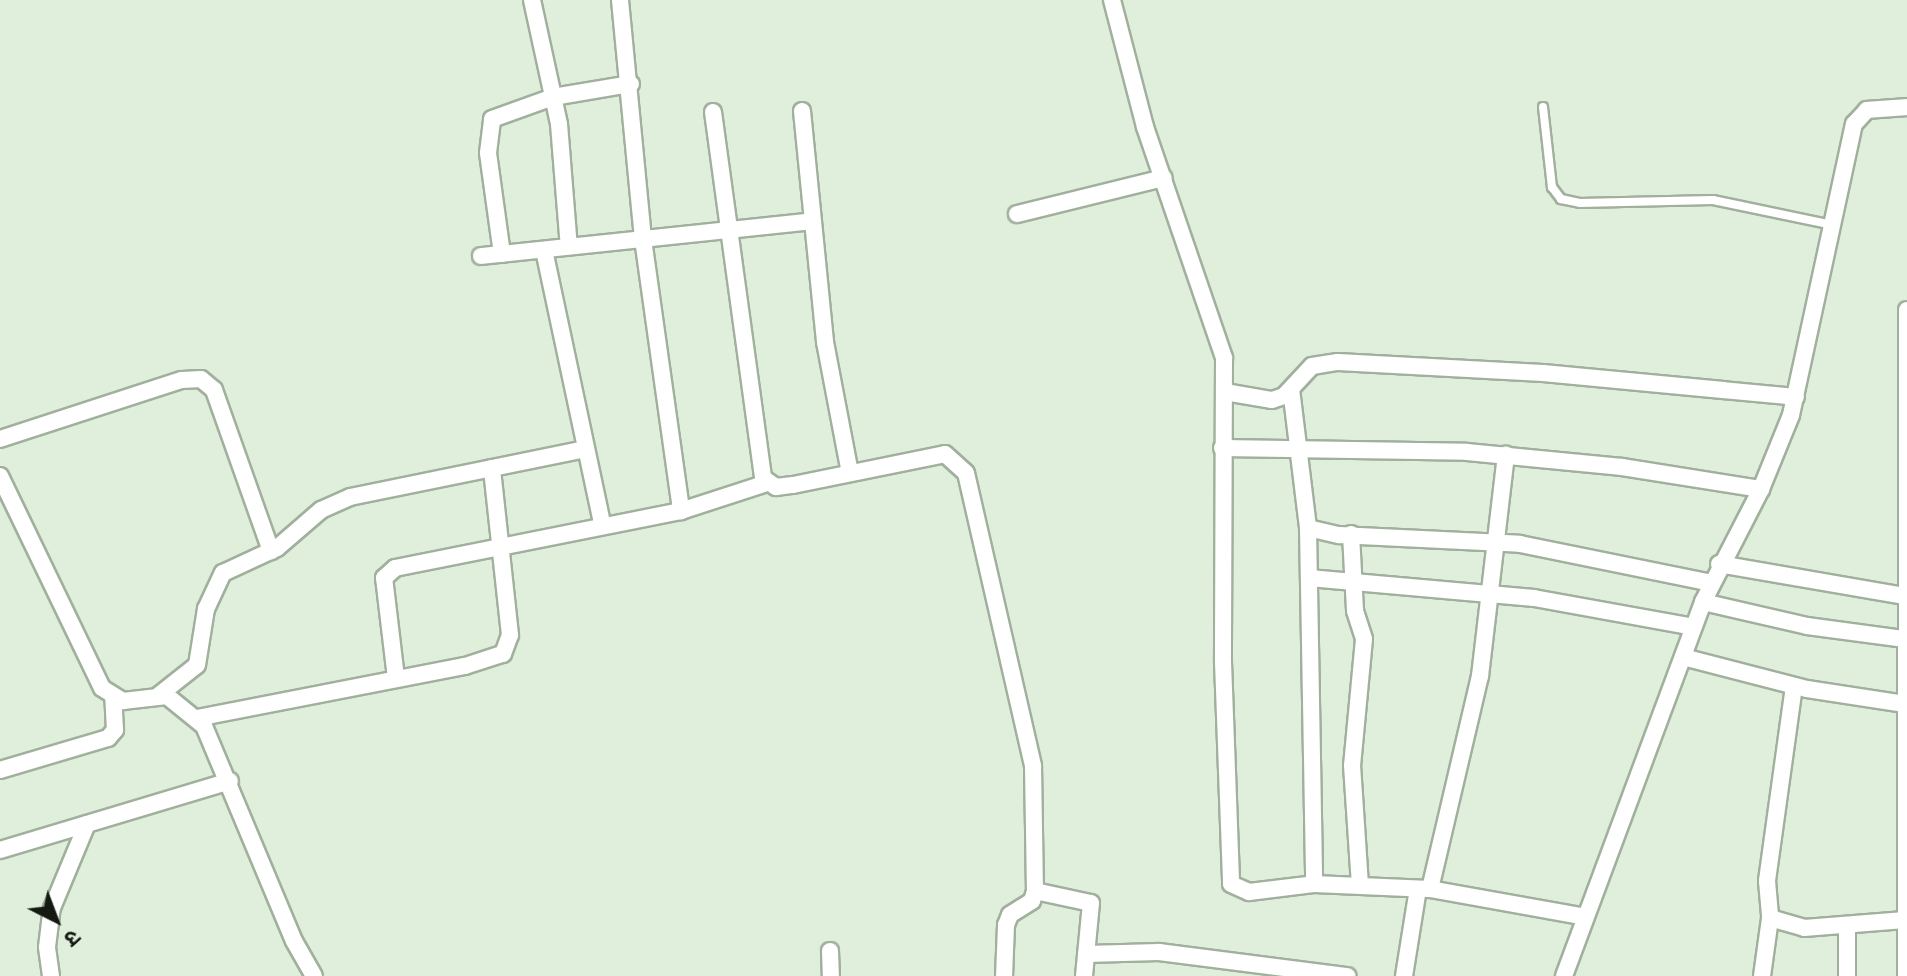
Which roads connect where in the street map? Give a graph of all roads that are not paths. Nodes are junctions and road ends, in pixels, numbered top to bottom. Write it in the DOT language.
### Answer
graph roads {
  1 [pos="532,0"];
  2 [pos="620,0"];
  3 [pos="1112,0"];
  4 [pos="631,84"];
  5 [pos="553,97"];
  6 [pos="1543,107"];
  7 [pos="1907,107"];
  8 [pos="802,111"];
  9 [pos="713,112"];
  10 [pos="1164,178"];
  11 [pos="1017,214"];
  12 [pos="812,221"];
  13 [pos="1833,226"];
  14 [pos="727,230"];
  15 [pos="643,239"];
  16 [pos="569,247"];
  17 [pos="544,250"];
  18 [pos="502,254"];
  19 [pos="481,256"];
  20 [pos="1907,310"];
  21 [pos="1291,389"];
  22 [pos="1225,392"];
  23 [pos="1796,397"];
  24 [pos="1906,420"];
  25 [pos="0,439"];
  26 [pos="1222,448"];
  27 [pos="586,449"];
  28 [pos="1297,449"];
  29 [pos="1506,455"];
  30 [pos="492,468"];
  31 [pos="850,473"];
  32 [pos="0,476"];
  33 [pos="767,483"];
  34 [pos="1761,489"];
  35 [pos="681,511"];
  36 [pos="602,524"];
  37 [pos="1308,528"];
  38 [pos="1351,534"];
  39 [pos="1496,541"];
  40 [pos="501,544"];
  41 [pos="271,551"];
  42 [pos="1719,564"];
  43 [pos="1309,578"];
  44 [pos="1352,579"];
  45 [pos="1711,583"];
  46 [pos="1490,594"];
  47 [pos="1905,596"];
  48 [pos="1703,602"];
  49 [pos="1693,627"];
  50 [pos="1905,639"];
  51 [pos="1683,657"];
  52 [pos="396,678"];
  53 [pos="1794,686"];
  54 [pos="159,695"];
  55 [pos="113,697"];
  56 [pos="1905,704"];
  57 [pos="197,718"];
  58 [pos="1906,748"];
  59 [pos="0,770"];
  60 [pos="230,781"];
  61 [pos="87,824"];
  62 [pos="0,850"];
  63 [pos="1314,884"];
  64 [pos="1360,885"];
  65 [pos="1424,889"];
  66 [pos="1035,891"];
  67 [pos="1586,917"];
  68 [pos="1770,918"];
  69 [pos="1905,920"];
  70 [pos="1847,925"];
  71 [pos="830,951"];
  72 [pos="1086,954"];
  73 [pos="51,976"];
  74 [pos="314,976"];
  75 [pos="831,976"];
  76 [pos="1004,976"];
  77 [pos="1084,976"];
  78 [pos="1347,976"];
  79 [pos="1404,976"];
  80 [pos="1564,976"];
  81 [pos="1762,976"];
  82 [pos="1847,976"];
  83 [pos="1906,976"];
  1 -- 5 [label="street"];
  2 -- 4 [label="street"];
  3 -- 10 [label="street"];
  4 -- 5 [label="street"];
  4 -- 15 [label="street"];
  5 -- 16 [label="street"];
  5 -- 18 [label="street"];
  6 -- 13 [label="lane"];
  7 -- 13 [label="street"];
  8 -- 12 [label="street"];
  9 -- 14 [label="street"];
  10 -- 11 [label="street"];
  10 -- 22 [label="street"];
  12 -- 14 [label="street"];
  12 -- 31 [label="street"];
  13 -- 23 [label="street"];
  14 -- 15 [label="street"];
  14 -- 33 [label="street"];
  15 -- 16 [label="street"];
  15 -- 35 [label="street"];
  16 -- 17 [label="street"];
  17 -- 18 [label="street"];
  17 -- 27 [label="street"];
  18 -- 19 [label="street"];
  20 -- 24 [label="street"];
  21 -- 22 [label="street"];
  21 -- 23 [label="street"];
  21 -- 28 [label="street"];
  22 -- 26 [label="street"];
  23 -- 34 [label="street"];
  24 -- 47 [label="street"];
  25 -- 41 [label="street"];
  26 -- 28 [label="street"];
  26 -- 63 [label="street"];
  27 -- 30 [label="street"];
  27 -- 36 [label="street"];
  28 -- 29 [label="street"];
  28 -- 37 [label="street"];
  29 -- 34 [label="street"];
  29 -- 39 [label="street"];
  30 -- 40 [label="street"];
  30 -- 41 [label="street"];
  31 -- 33 [label="street"];
  31 -- 66 [label="street"];
  32 -- 55 [label="street"];
  33 -- 35 [label="street"];
  34 -- 42 [label="street"];
  35 -- 36 [label="street"];
  36 -- 40 [label="street"];
  37 -- 38 [label="street"];
  37 -- 43 [label="street"];
  38 -- 39 [label="street"];
  38 -- 44 [label="street"];
  39 -- 45 [label="street"];
  39 -- 46 [label="street"];
  40 -- 52 [label="street"];
  40 -- 52 [label="street"];
  41 -- 54 [label="street"];
  42 -- 45 [label="street"];
  42 -- 47 [label="street"];
  43 -- 44 [label="street"];
  43 -- 63 [label="street"];
  44 -- 46 [label="street"];
  44 -- 64 [label="street"];
  45 -- 48 [label="street"];
  46 -- 49 [label="street"];
  46 -- 65 [label="street"];
  47 -- 50 [label="street"];
  48 -- 49 [label="street"];
  48 -- 50 [label="street"];
  49 -- 51 [label="street"];
  50 -- 56 [label="street"];
  51 -- 53 [label="street"];
  51 -- 67 [label="street"];
  52 -- 57 [label="street"];
  53 -- 56 [label="street"];
  53 -- 68 [label="street"];
  54 -- 55 [label="street"];
  54 -- 57 [label="street"];
  55 -- 59 [label="street"];
  56 -- 58 [label="street"];
  57 -- 60 [label="street"];
  58 -- 69 [label="street"];
  60 -- 61 [label="street"];
  60 -- 74 [label="street"];
  61 -- 62 [label="street"];
  61 -- 73 [label="street"];
  63 -- 64 [label="street"];
  64 -- 65 [label="street"];
  65 -- 67 [label="street"];
  65 -- 79 [label="street"];
  66 -- 72 [label="street"];
  66 -- 76 [label="street"];
  67 -- 80 [label="street"];
  68 -- 70 [label="street"];
  68 -- 81 [label="street"];
  69 -- 70 [label="street"];
  69 -- 83 [label="street"];
  70 -- 82 [label="street"];
  71 -- 75 [label="street"];
  72 -- 77 [label="street"];
  72 -- 78 [label="street"];
}
